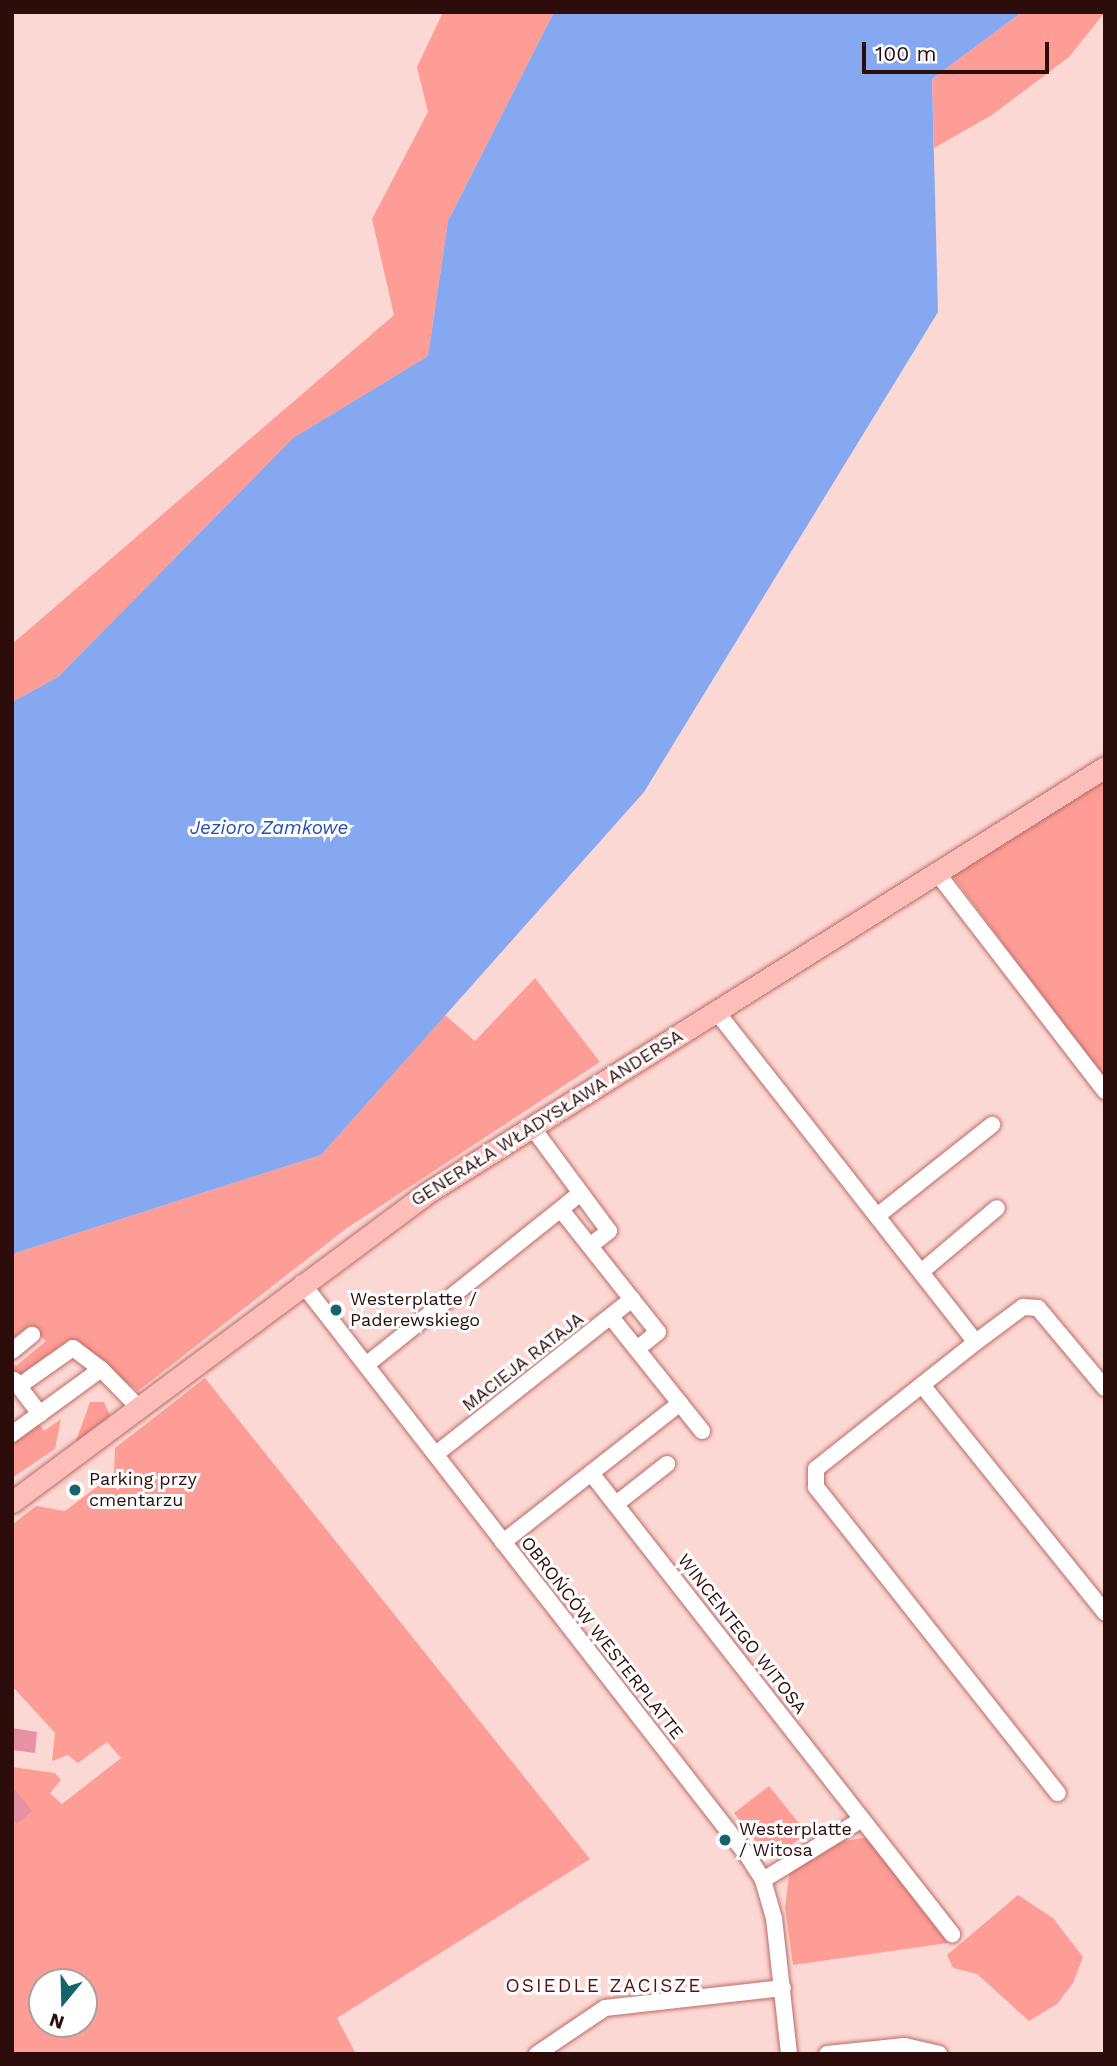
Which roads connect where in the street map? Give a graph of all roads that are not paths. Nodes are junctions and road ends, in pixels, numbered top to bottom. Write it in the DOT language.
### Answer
graph roads {
  1 [pos="1105,767"];
  2 [pos="937,873"];
  3 [pos="716,1011"];
  4 [pos="1105,1091"];
  5 [pos="992,1125"];
  6 [pos="532,1127"];
  7 [pos="581,1193"];
  8 [pos="997,1208"];
  9 [pos="562,1211"];
  10 [pos="877,1216"];
  11 [pos="591,1245"];
  12 [pos="921,1272"];
  13 [pos="302,1283"];
  14 [pos="632,1299"];
  15 [pos="611,1317"];
  16 [pos="32,1335"];
  17 [pos="976,1342"];
  18 [pos="637,1349"];
  19 [pos="12,1351"];
  20 [pos="366,1365"];
  21 [pos="101,1369"];
  22 [pos="16,1382"];
  23 [pos="922,1385"];
  24 [pos="1105,1388"];
  25 [pos="680,1403"];
  26 [pos="139,1408"];
  27 [pos="40,1414"];
  28 [pos="702,1431"];
  29 [pos="12,1434"];
  30 [pos="436,1454"];
  31 [pos="667,1464"];
  32 [pos="591,1473"];
  33 [pos="12,1502"];
  34 [pos="616,1504"];
  35 [pos="503,1542"];
  36 [pos="1105,1613"];
  37 [pos="1058,1793"];
  38 [pos="862,1819"];
  39 [pos="763,1880"];
  40 [pos="952,1934"];
  41 [pos="783,1988"];
  42 [pos="537,2054"];
  43 [pos="789,2054"];
  44 [pos="827,2054"];
  45 [pos="939,2054"];
  1 -- 2 [label="main road, GENERAŁA WŁADYSŁAWA ANDERSA"];
  2 -- 3 [label="main road, GENERAŁA WŁADYSŁAWA ANDERSA"];
  2 -- 4 [label="street"];
  3 -- 6 [label="main road, GENERAŁA WŁADYSŁAWA ANDERSA"];
  3 -- 10 [label="street"];
  5 -- 10 [label="street"];
  6 -- 7 [label="street"];
  6 -- 13 [label="main road, GENERAŁA WŁADYSŁAWA ANDERSA"];
  7 -- 9 [label="street"];
  7 -- 11 [label="street"];
  8 -- 12 [label="street"];
  9 -- 11 [label="street"];
  9 -- 20 [label="street"];
  10 -- 12 [label="street"];
  11 -- 14 [label="street"];
  12 -- 17 [label="street"];
  13 -- 20 [label="street, OBROŃCÓW WESTERPLATTE"];
  13 -- 26 [label="main road, GENERAŁA WŁADYSŁAWA ANDERSA"];
  14 -- 15 [label="street, MACIEJA RATAJA"];
  14 -- 18 [label="street"];
  15 -- 18 [label="street"];
  15 -- 30 [label="street, MACIEJA RATAJA"];
  16 -- 19 [label="street"];
  17 -- 23 [label="street"];
  17 -- 24 [label="street"];
  18 -- 25 [label="street"];
  20 -- 30 [label="street, OBROŃCÓW WESTERPLATTE"];
  21 -- 22 [label="street"];
  21 -- 26 [label="street"];
  21 -- 27 [label="street"];
  22 -- 27 [label="street"];
  23 -- 36 [label="street"];
  23 -- 37 [label="street"];
  25 -- 28 [label="street"];
  25 -- 32 [label="street"];
  26 -- 33 [label="main road, GENERAŁA WŁADYSŁAWA ANDERSA"];
  27 -- 29 [label="street"];
  30 -- 35 [label="street, OBROŃCÓW WESTERPLATTE"];
  31 -- 34 [label="street"];
  32 -- 34 [label="street, WINCENTEGO WITOSA"];
  32 -- 35 [label="street"];
  34 -- 38 [label="street, WINCENTEGO WITOSA"];
  35 -- 39 [label="street, OBROŃCÓW WESTERPLATTE"];
  38 -- 39 [label="street"];
  38 -- 40 [label="street, WINCENTEGO WITOSA"];
  39 -- 41 [label="street, OBROŃCÓW WESTERPLATTE"];
  41 -- 42 [label="street"];
  41 -- 43 [label="street, OBROŃCÓW WESTERPLATTE"];
  44 -- 45 [label="street"];
}
